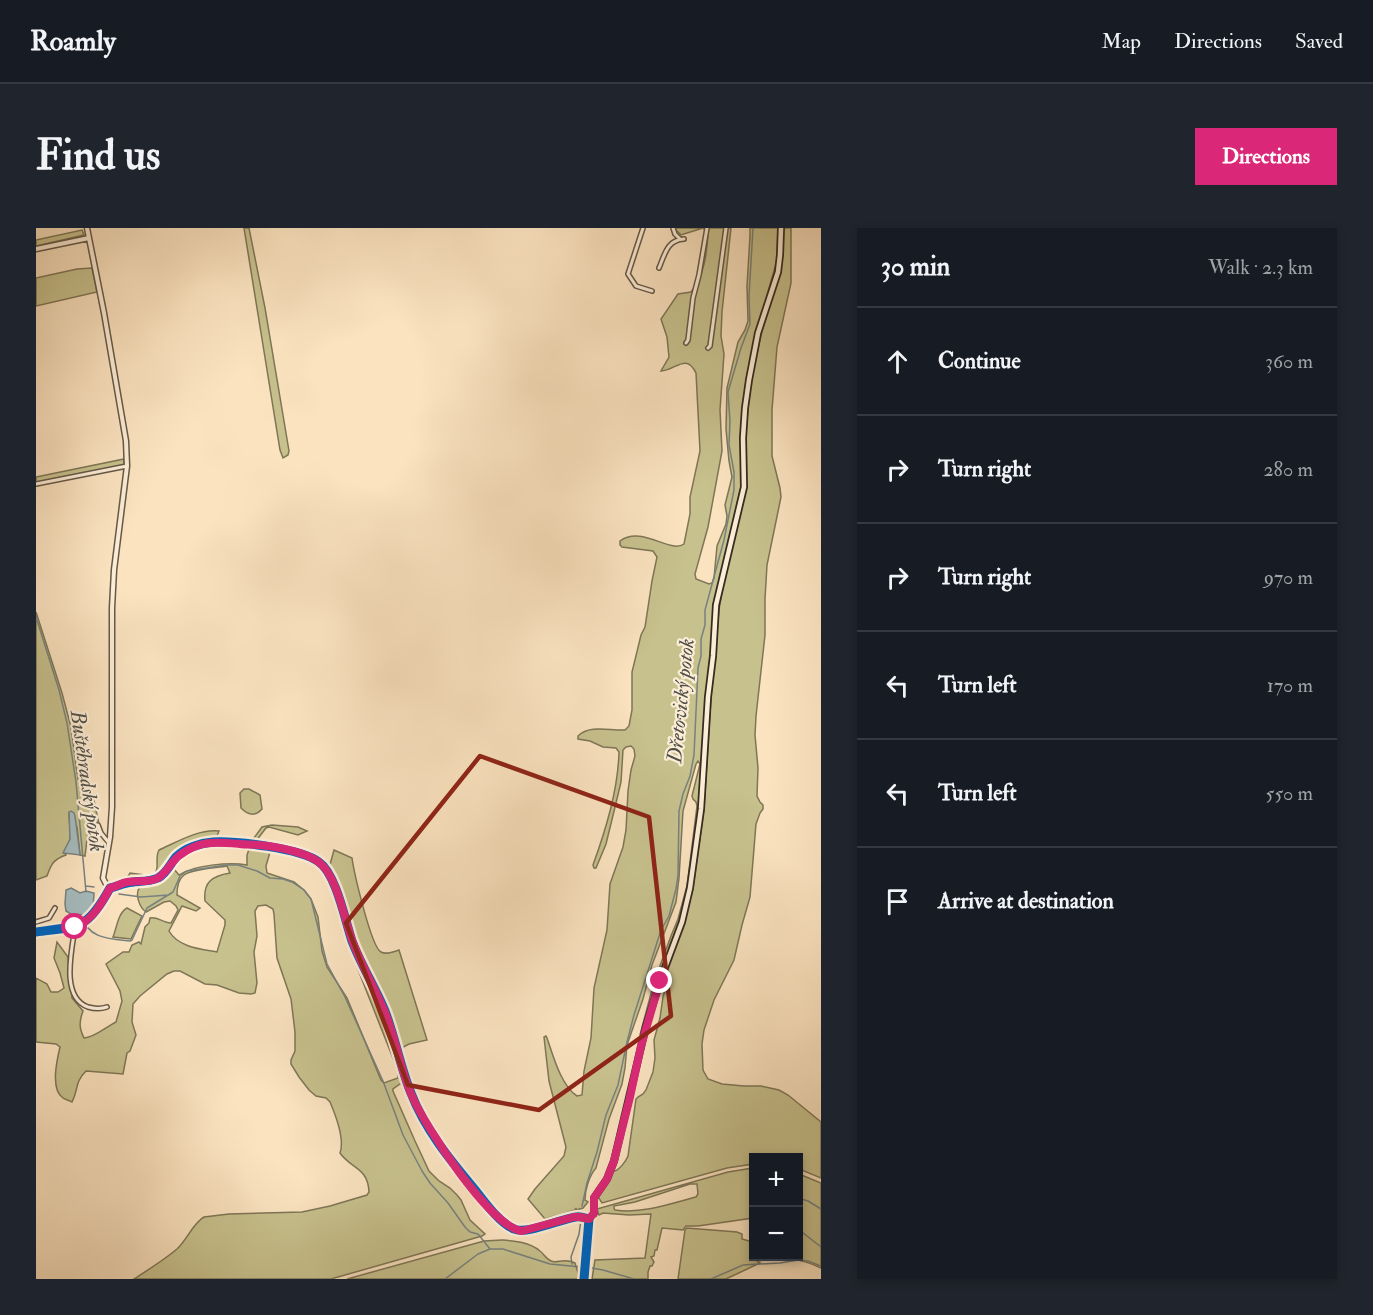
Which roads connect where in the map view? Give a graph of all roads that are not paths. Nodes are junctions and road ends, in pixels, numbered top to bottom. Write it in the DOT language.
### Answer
graph roads {
  1 [pos="87,228"];
  2 [pos="643,228"];
  3 [pos="673,228"];
  4 [pos="702,228"];
  5 [pos="707,228"];
  6 [pos="726,228"];
  7 [pos="781,228"];
  8 [pos="707,234"];
  9 [pos="89,238"];
  10 [pos="36,249"];
  11 [pos="659,268"];
  12 [pos="652,291"];
  13 [pos="686,344"];
  14 [pos="708,348"];
  15 [pos="127,466"];
  16 [pos="36,484"];
  17 [pos="98,825"];
  18 [pos="109,843"];
  19 [pos="110,888"];
  20 [pos="55,908"];
  21 [pos="36,922"];
  22 [pos="75,927"];
  23 [pos="36,932"];
  24 [pos="107,1007"];
  25 [pos="589,1219"];
  26 [pos="584,1279"];
  1 -- 9 [label="street"];
  2 -- 12 [label="street"];
  3 -- 11 [label="street"];
  4 -- 8 [label="street"];
  5 -- 8 [label="street"];
  6 -- 14 [label="street"];
  7 -- 25 [label="main road"];
  8 -- 13 [label="street"];
  9 -- 10 [label="street"];
  9 -- 15 [label="street"];
  15 -- 16 [label="street"];
  15 -- 18 [label="street"];
  17 -- 18 [label="street"];
  18 -- 19 [label="street"];
  19 -- 22 [label="street"];
  19 -- 25 [label="street"];
  20 -- 21 [label="street"];
  22 -- 23 [label="street"];
  22 -- 24 [label="street"];
  25 -- 26 [label="main road"];
}
